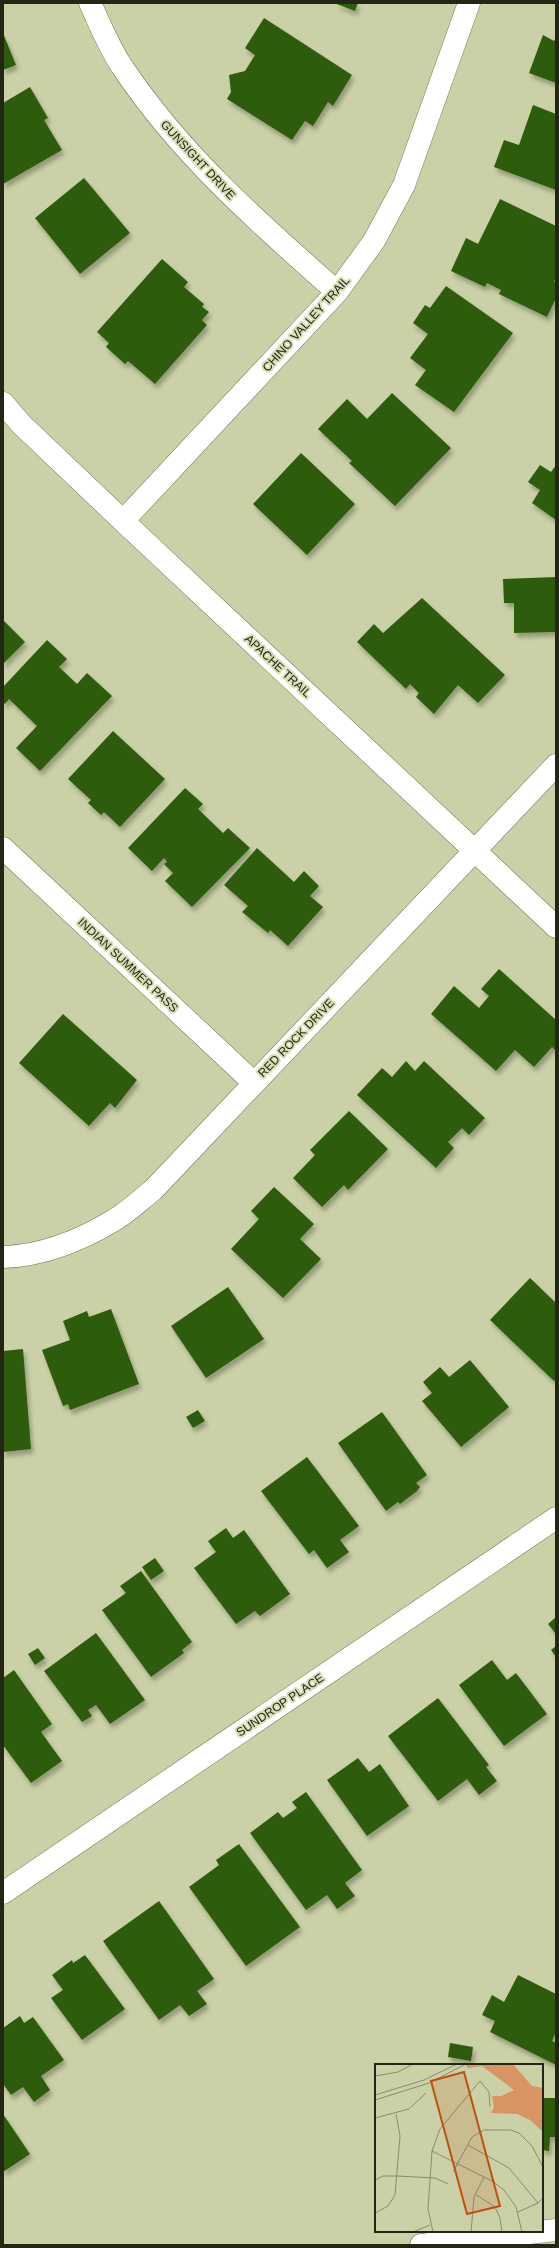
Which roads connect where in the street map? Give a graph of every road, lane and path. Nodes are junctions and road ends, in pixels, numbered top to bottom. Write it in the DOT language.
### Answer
graph roads {
  1 [pos="90,3"];
  2 [pos="469,3"];
  3 [pos="337,292"];
  4 [pos="3,403"];
  5 [pos="123,521"];
  6 [pos="556,765"];
  7 [pos="3,848"];
  8 [pos="476,852"];
  9 [pos="556,927"];
  10 [pos="253,1082"];
  11 [pos="3,1257"];
  12 [pos="556,1518"];
  13 [pos="3,1893"];
  14 [pos="556,2230"];
  15 [pos="543,2231"];
  16 [pos="538,2232"];
  17 [pos="421,2245"];
  1 -- 3 [label="street, GUNSIGHT DRIVE"];
  2 -- 3 [label="street, CHINO VALLEY TRAIL"];
  3 -- 5 [label="street, CHINO VALLEY TRAIL"];
  4 -- 5 [label="street, APACHE TRAIL"];
  5 -- 8 [label="street, APACHE TRAIL"];
  6 -- 8 [label="street, RED ROCK DRIVE"];
  7 -- 10 [label="street, INDIAN SUMMER PASS"];
  8 -- 9 [label="street, APACHE TRAIL"];
  8 -- 10 [label="street, RED ROCK DRIVE"];
  10 -- 11 [label="street, RED ROCK DRIVE"];
  12 -- 13 [label="street, SUNDROP PLACE"];
  14 -- 15 [label="street"];
  16 -- 17 [label="street"];
}
